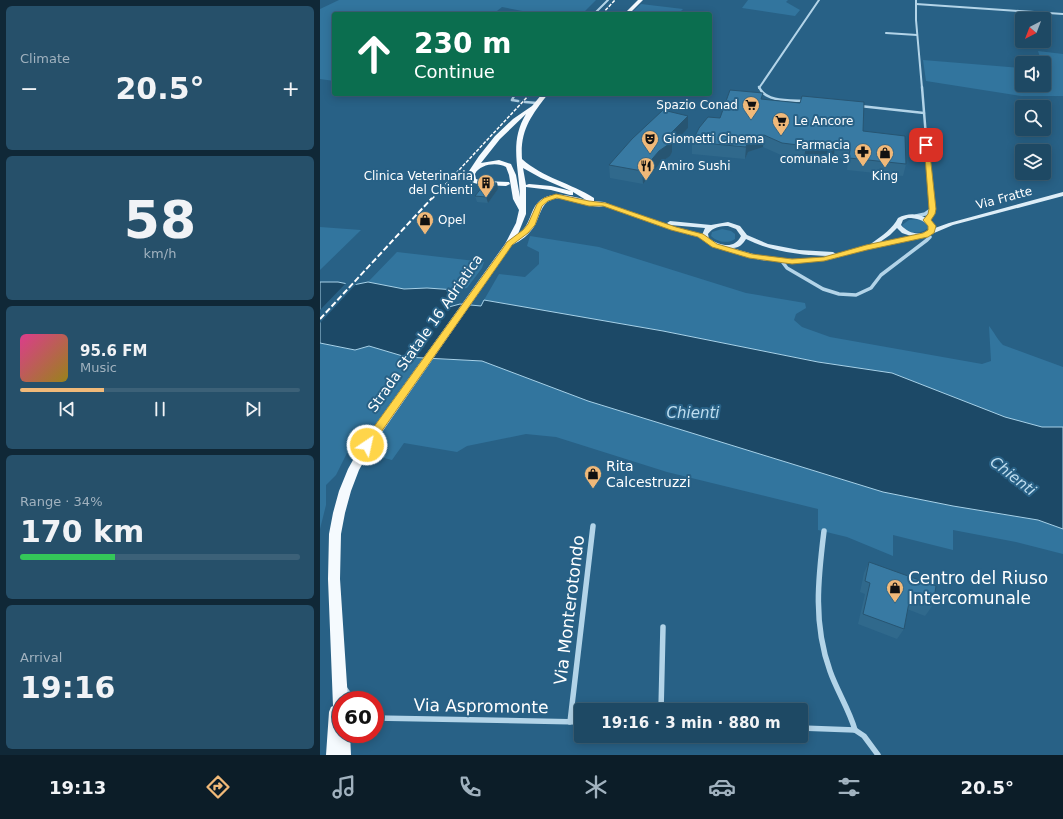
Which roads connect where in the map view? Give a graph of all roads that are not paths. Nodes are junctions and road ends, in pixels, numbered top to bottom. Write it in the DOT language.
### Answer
graph roads {
  1 [pos="608,0"];
  2 [pos="641,0"];
  3 [pos="819,0"];
  4 [pos="916,0"];
  5 [pos="916,4"];
  6 [pos="596,12"];
  7 [pos="628,12"];
  8 [pos="1063,14"];
  9 [pos="886,34"];
  10 [pos="917,35"];
  11 [pos="514,96"];
  12 [pos="543,96"];
  13 [pos="518,101"];
  14 [pos="525,102"];
  15 [pos="813,102"];
  16 [pos="536,105"];
  17 [pos="856,106"];
  18 [pos="924,113"];
  19 [pos="520,160"];
  20 [pos="473,170"];
  21 [pos="506,184"];
  22 [pos="529,186"];
  23 [pos="1063,194"];
  24 [pos="591,200"];
  25 [pos="604,204"];
  26 [pos="932,209"];
  27 [pos="523,210"];
  28 [pos="916,216"];
  29 [pos="651,220"];
  30 [pos="927,221"];
  31 [pos="897,224"];
  32 [pos="951,224"];
  33 [pos="711,227"];
  34 [pos="929,233"];
  35 [pos="744,236"];
  36 [pos="918,236"];
  37 [pos="706,238"];
  38 [pos="507,246"];
  39 [pos="723,247"];
  40 [pos="866,248"];
  41 [pos="848,253"];
  42 [pos="781,260"];
  43 [pos="593,526"];
  44 [pos="824,531"];
  45 [pos="663,627"];
  46 [pos="338,642"];
  47 [pos="339,679"];
  48 [pos="340,691"];
  49 [pos="346,691"];
  50 [pos="661,703"];
  51 [pos="384,717"];
  52 [pos="570,722"];
  53 [pos="574,722"];
  54 [pos="808,728"];
  55 [pos="855,730"];
  56 [pos="342,743"];
  57 [pos="334,755"];
  58 [pos="343,755"];
  59 [pos="878,755"];
  1 -- 6 [label="street"];
  2 -- 7 [label="main road"];
  3 -- 15 [label="street"];
  4 -- 5 [label="street"];
  5 -- 8 [label="street"];
  5 -- 10 [label="street"];
  9 -- 10 [label="street"];
  10 -- 18 [label="street"];
  11 -- 13 [label="street"];
  12 -- 16 [label="main road"];
  14 -- 16 [label="street"];
  16 -- 19 [label="main road, Strada Statale 16 Adriatica"];
  16 -- 20 [label="main road"];
  17 -- 18 [label="street"];
  18 -- 26 [label="street"];
  19 -- 24 [label="main road"];
  19 -- 27 [label="main road, Strada Statale 16 Adriatica"];
  20 -- 21 [label="main road"];
  20 -- 27 [label="main road"];
  22 -- 24 [label="main road"];
  23 -- 32 [label="main road, Via Fratte"];
  24 -- 25 [label="main road"];
  25 -- 29 [label="main road, Via Fratte"];
  25 -- 38 [label="main road"];
  26 -- 28 [label="street"];
  26 -- 30 [label="street"];
  27 -- 38 [label="main road, Strada Statale 16 Adriatica"];
  28 -- 30 [label="main road, Via Fratte"];
  28 -- 31 [label="main road, Via Fratte"];
  29 -- 33 [label="main road, Via Fratte"];
  29 -- 37 [label="main road, Via Fratte"];
  30 -- 32 [label="main road, Via Fratte"];
  30 -- 34 [label="main road"];
  31 -- 36 [label="main road"];
  31 -- 40 [label="main road, Via Fratte"];
  32 -- 34 [label="main road, Via Fratte"];
  33 -- 35 [label="main road, Via Fratte"];
  33 -- 37 [label="main road"];
  34 -- 36 [label="main road, Via Fratte"];
  34 -- 42 [label="street"];
  35 -- 39 [label="main road"];
  35 -- 41 [label="main road, Via Fratte"];
  36 -- 40 [label="main road, Via Fratte"];
  37 -- 39 [label="main road, Via Fratte"];
  38 -- 46 [label="main road, Strada Statale 16 Adriatica"];
  39 -- 42 [label="main road, Via Fratte"];
  40 -- 41 [label="main road, Via Fratte"];
  41 -- 42 [label="main road, Via Fratte"];
  43 -- 52 [label="street, Via Monterotondo"];
  44 -- 55 [label="street"];
  45 -- 50 [label="street"];
  46 -- 47 [label="main road, Strada Statale 16 Adriatica"];
  46 -- 57 [label="main road, Strada Statale 16 Adriatica"];
  47 -- 48 [label="main road, Strada Statale 16 Adriatica"];
  47 -- 49 [label="street"];
  51 -- 52 [label="street, Via Aspromonte"];
  52 -- 53 [label="street, Via Aspromonte"];
  54 -- 55 [label="street"];
  55 -- 59 [label="street"];
  56 -- 58 [label="main road"];
}
